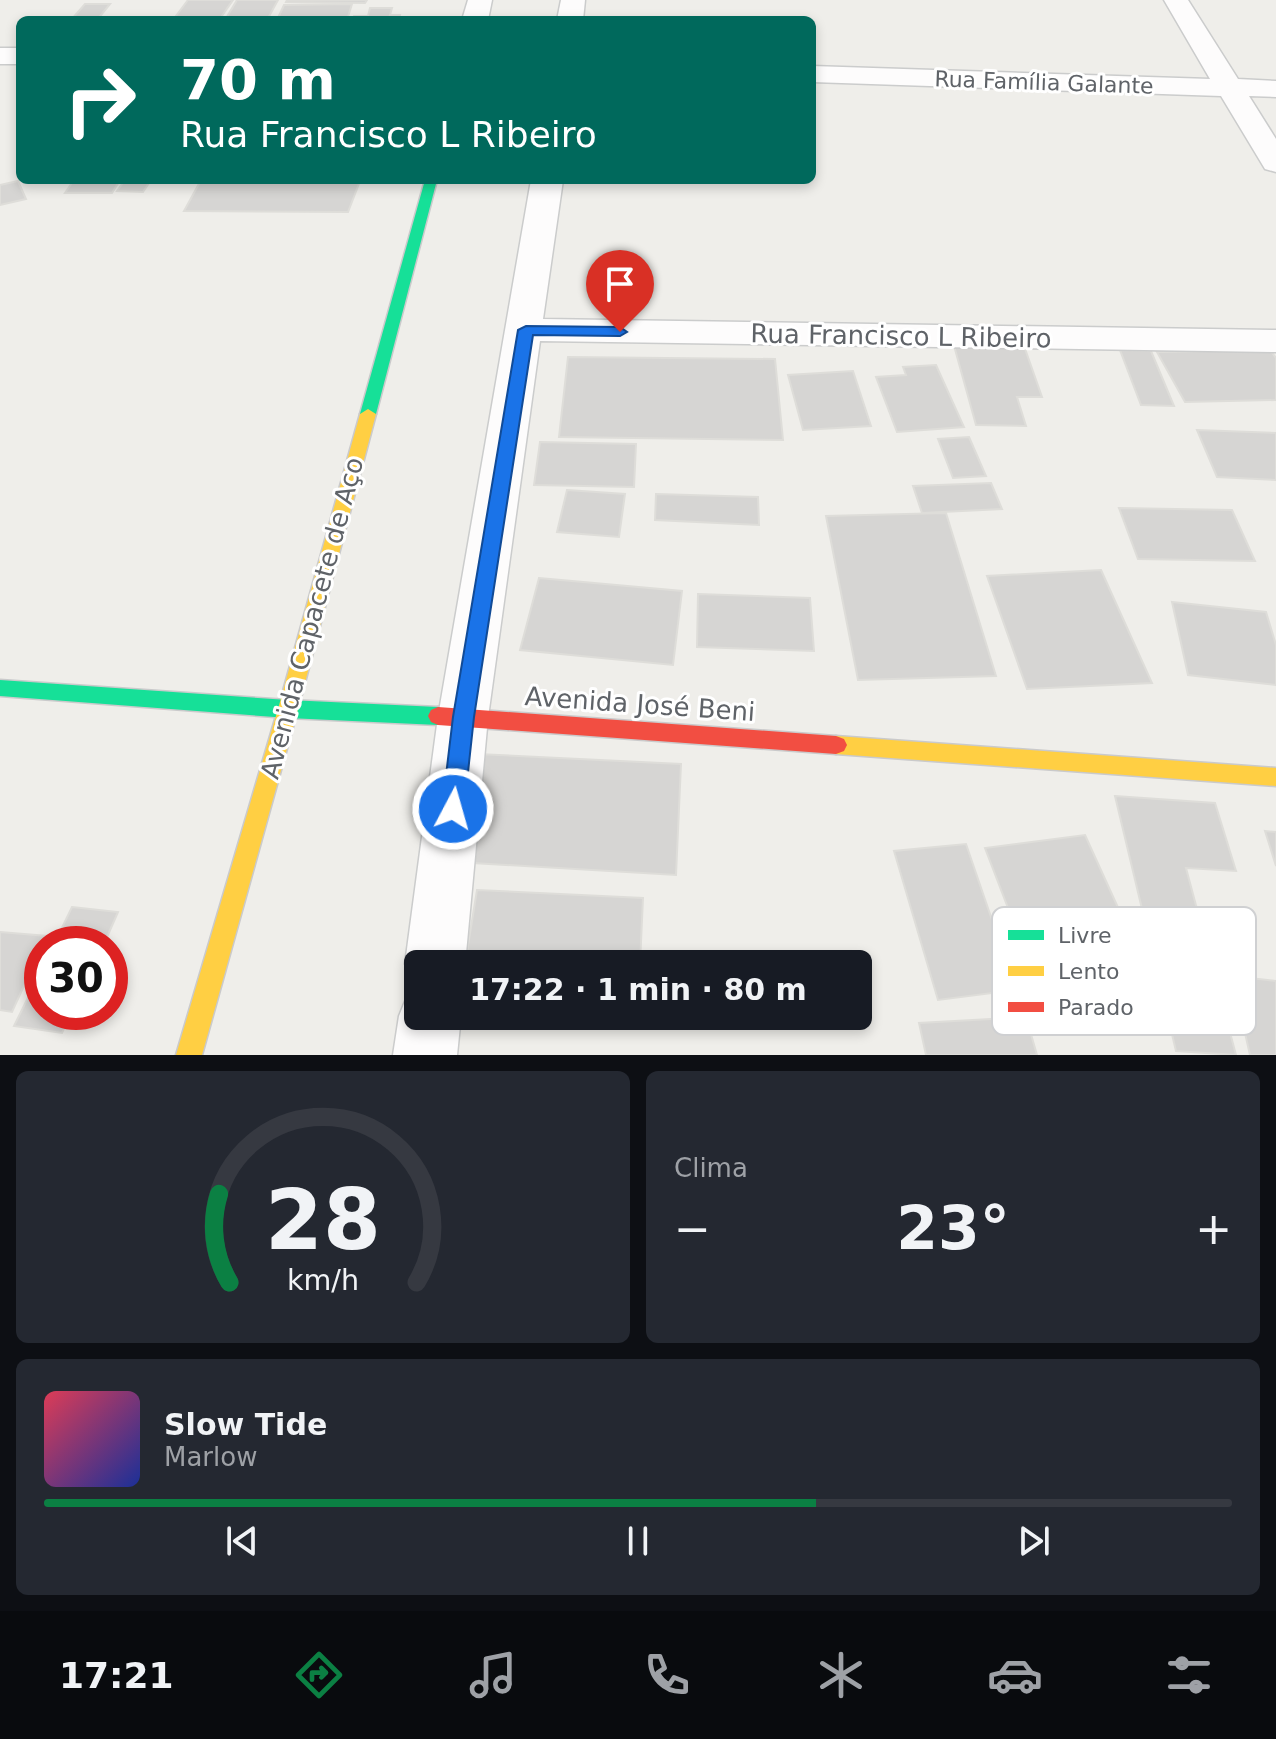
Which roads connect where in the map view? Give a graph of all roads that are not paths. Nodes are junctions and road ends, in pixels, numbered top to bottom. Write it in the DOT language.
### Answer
graph roads {
  1 [pos="1176,0"];
  2 [pos="816,74"];
  3 [pos="1229,88"];
  4 [pos="1276,89"];
  5 [pos="1276,163"];
  6 [pos="430,184"];
  7 [pos="546,184"];
  8 [pos="526,330"];
  9 [pos="1276,341"];
  10 [pos="0,688"];
  11 [pos="288,709"];
  12 [pos="463,717"];
  13 [pos="1276,777"];
  14 [pos="437,950"];
  15 [pos="428,1030"];
  16 [pos="189,1055"];
  17 [pos="425,1055"];
  1 -- 3 [label="street"];
  2 -- 3 [label="street, Rua Família Galante"];
  3 -- 4 [label="street, Rua Família Galante"];
  3 -- 5 [label="street"];
  6 -- 11 [label="street, Avenida Capacete de Aço"];
  7 -- 8 [label="street"];
  8 -- 9 [label="street, Rua Francisco L Ribeiro"];
  8 -- 12 [label="street"];
  10 -- 11 [label="street, Avenida José Beni"];
  11 -- 12 [label="street, Avenida José Beni"];
  11 -- 16 [label="street, Avenida Capacete de Aço"];
  12 -- 13 [label="street, Avenida José Beni"];
  12 -- 14 [label="street"];
  15 -- 17 [label="street"];
}
